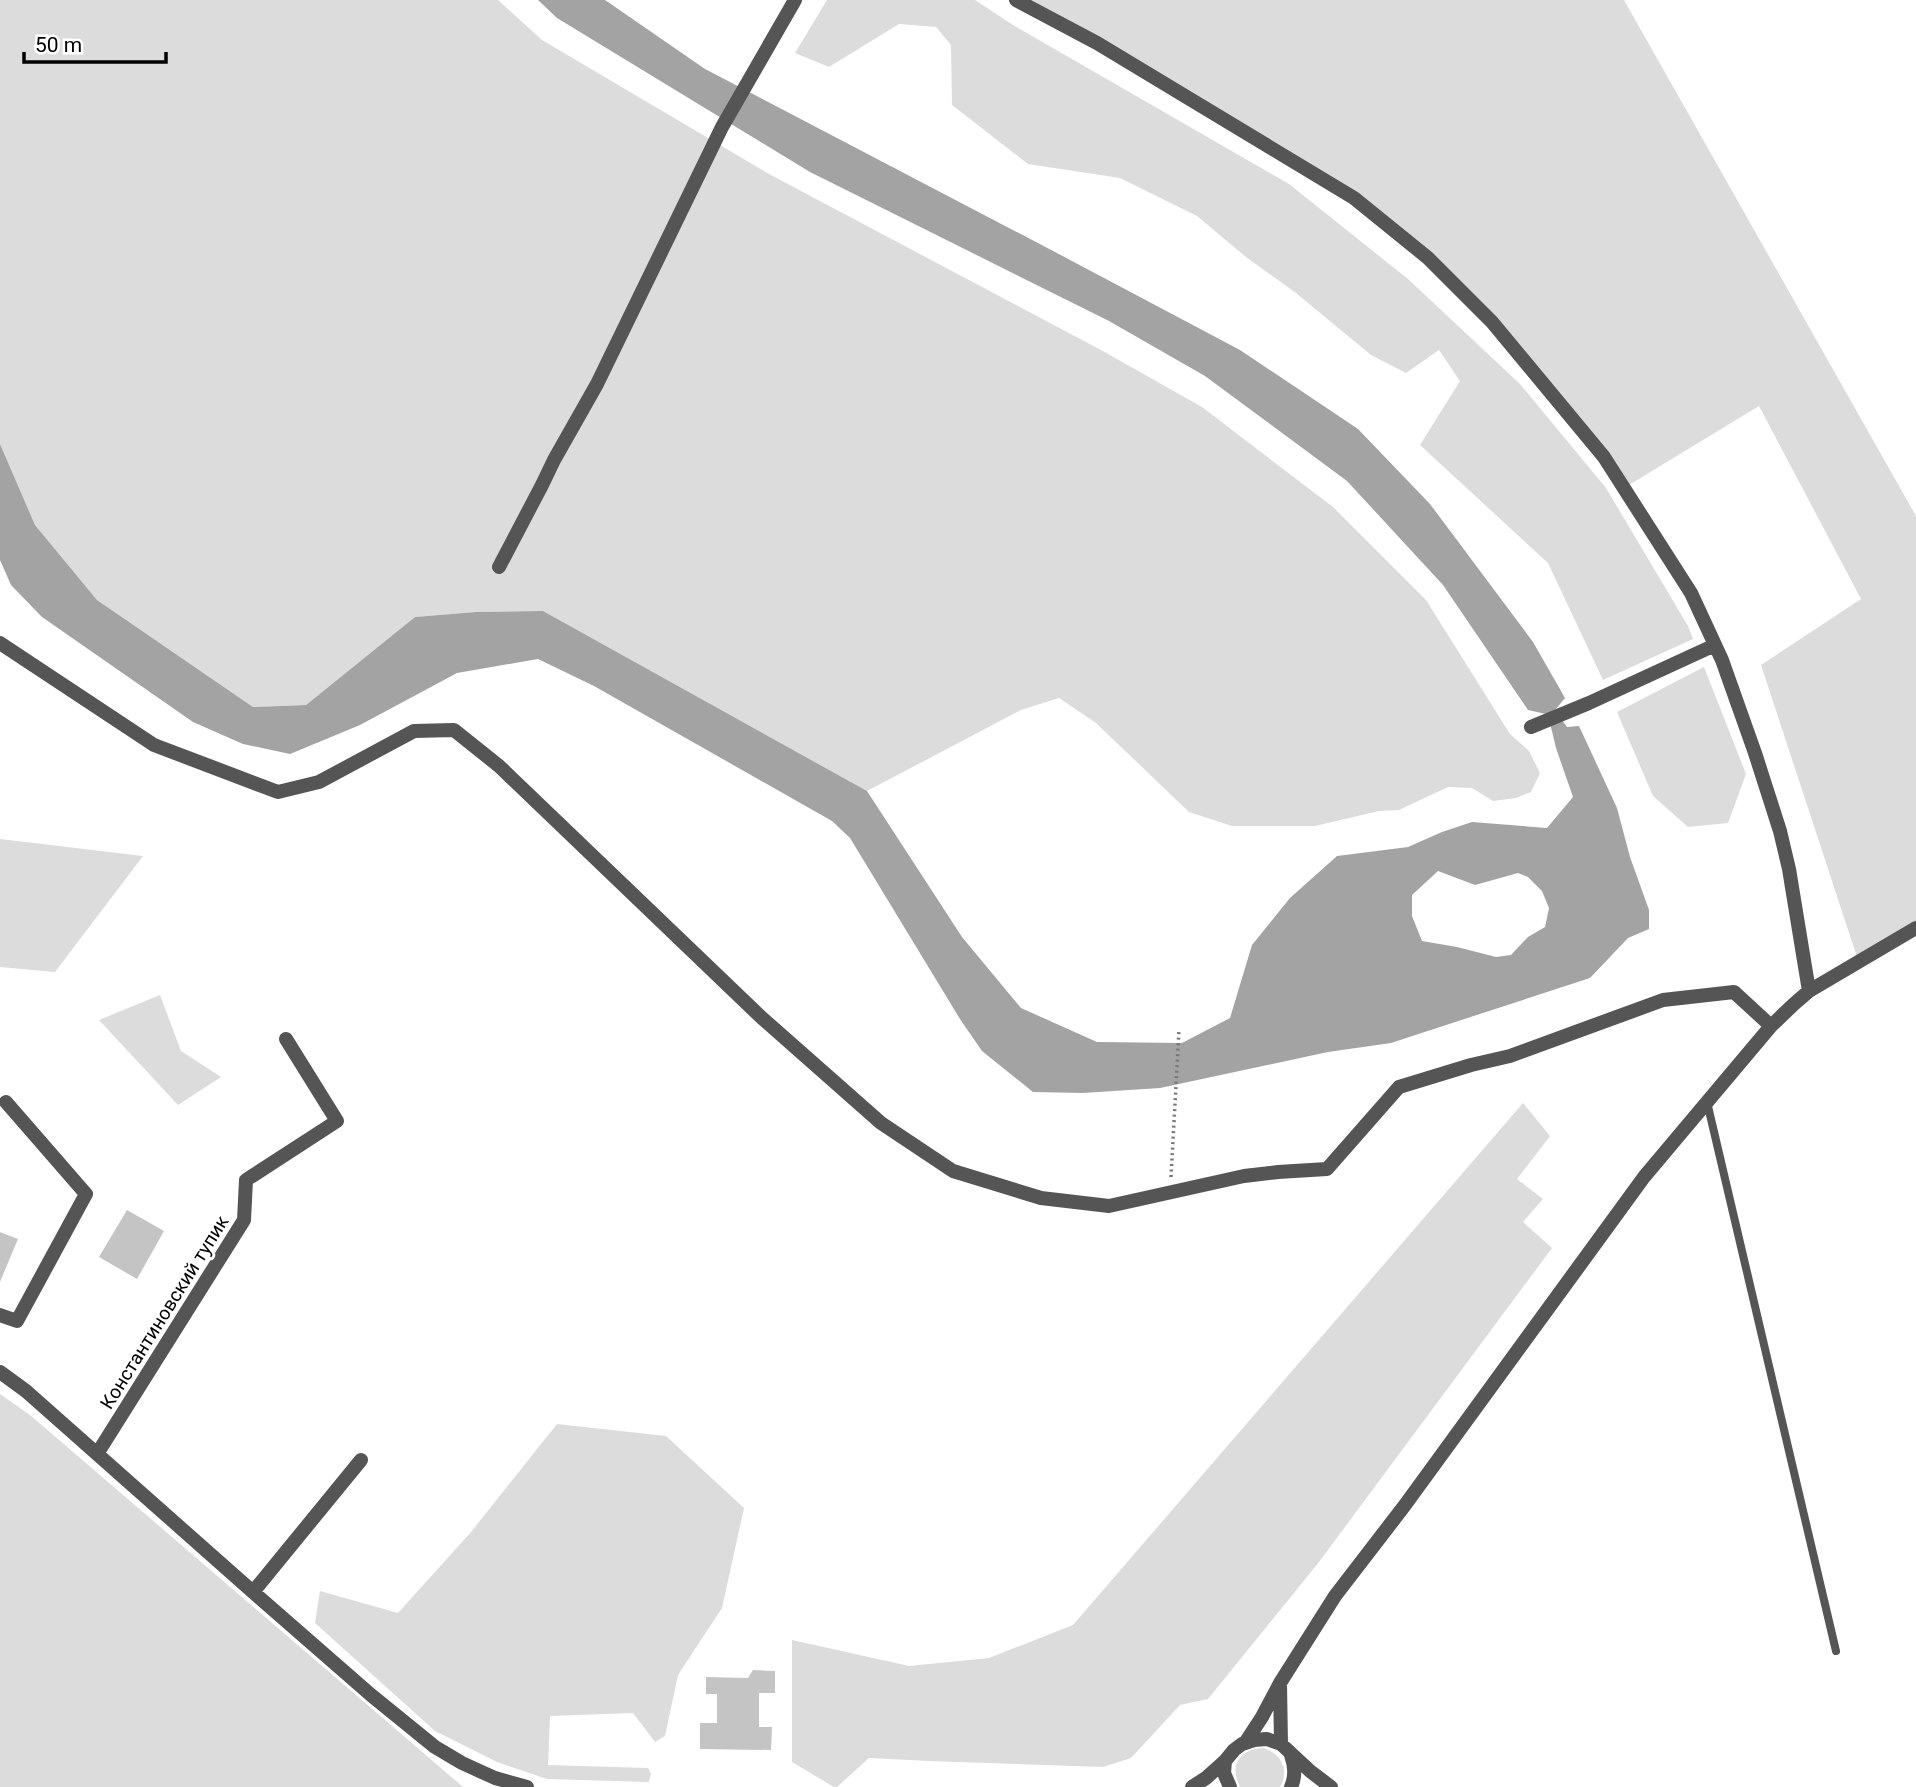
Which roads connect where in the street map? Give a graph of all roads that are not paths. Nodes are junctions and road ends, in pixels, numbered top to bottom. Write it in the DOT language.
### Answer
graph roads {
  1 [pos="795,0"];
  2 [pos="1016,0"];
  3 [pos="499,567"];
  4 [pos="0,642"];
  5 [pos="1715,645"];
  6 [pos="1531,727"];
  7 [pos="1916,928"];
  8 [pos="1809,991"];
  9 [pos="1772,1026"];
  10 [pos="286,1039"];
  11 [pos="1707,1101"];
  12 [pos="6,1102"];
  13 [pos="0,1315"];
  14 [pos="0,1372"];
  15 [pos="97,1454"];
  16 [pos="360,1460"];
  17 [pos="253,1592"];
  18 [pos="1836,1651"];
  19 [pos="1280,1683"];
  20 [pos="1245,1743"];
  21 [pos="1286,1748"];
  22 [pos="1225,1761"];
  23 [pos="527,1787"];
  24 [pos="1192,1787"];
  25 [pos="1230,1787"];
  26 [pos="1291,1787"];
  27 [pos="1331,1787"];
  1 -- 3 [label="street"];
  2 -- 5 [label="street"];
  4 -- 9 [label="street"];
  5 -- 6 [label="street"];
  5 -- 8 [label="street"];
  7 -- 8 [label="street"];
  8 -- 9 [label="street"];
  9 -- 11 [label="street"];
  10 -- 15 [label="street, Константиновский тупик"];
  11 -- 18 [label="lane"];
  11 -- 19 [label="street"];
  12 -- 13 [label="street"];
  14 -- 15 [label="street"];
  15 -- 17 [label="street"];
  16 -- 17 [label="street"];
  17 -- 23 [label="street"];
  19 -- 20 [label="street"];
  19 -- 21 [label="street"];
  20 -- 21 [label="street"];
  20 -- 22 [label="street"];
  21 -- 26 [label="street"];
  21 -- 27 [label="street"];
  22 -- 24 [label="street"];
  22 -- 25 [label="street"];
}
